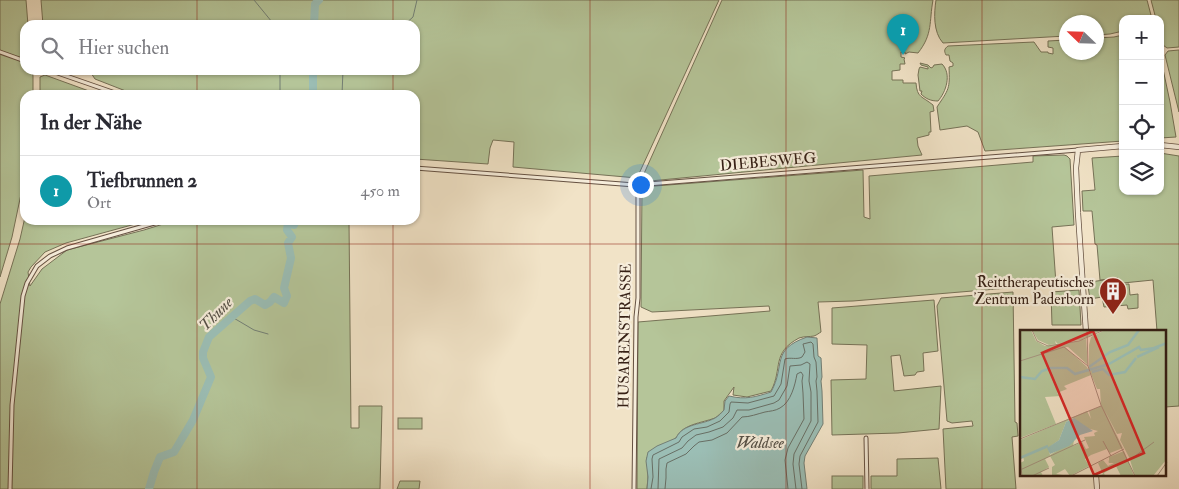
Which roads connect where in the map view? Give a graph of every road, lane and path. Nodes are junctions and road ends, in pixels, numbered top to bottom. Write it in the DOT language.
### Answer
graph roads {
  1 [pos="0,52"];
  2 [pos="20,59"];
  3 [pos="63,75"];
  4 [pos="107,90"];
  5 [pos="1119,146"];
  6 [pos="1164,146"];
  7 [pos="1179,148"];
  8 [pos="1078,150"];
  9 [pos="420,168"];
  10 [pos="638,184"];
  11 [pos="148,225"];
  12 [pos="1086,330"];
  13 [pos="866,438"];
  14 [pos="1096,476"];
  15 [pos="10,489"];
  16 [pos="634,489"];
  17 [pos="867,489"];
  18 [pos="1097,489"];
  1 -- 2 [label="street"];
  3 -- 4 [label="street"];
  5 -- 8 [label="street, DIEBESWEG"];
  6 -- 7 [label="street"];
  8 -- 10 [label="street, DIEBESWEG"];
  8 -- 12 [label="street"];
  9 -- 10 [label="street, DIEBESWEG"];
  10 -- 16 [label="street, HUSARENSTRASSE"];
  11 -- 15 [label="street"];
  13 -- 17 [label="street"];
  14 -- 18 [label="street"];
}
